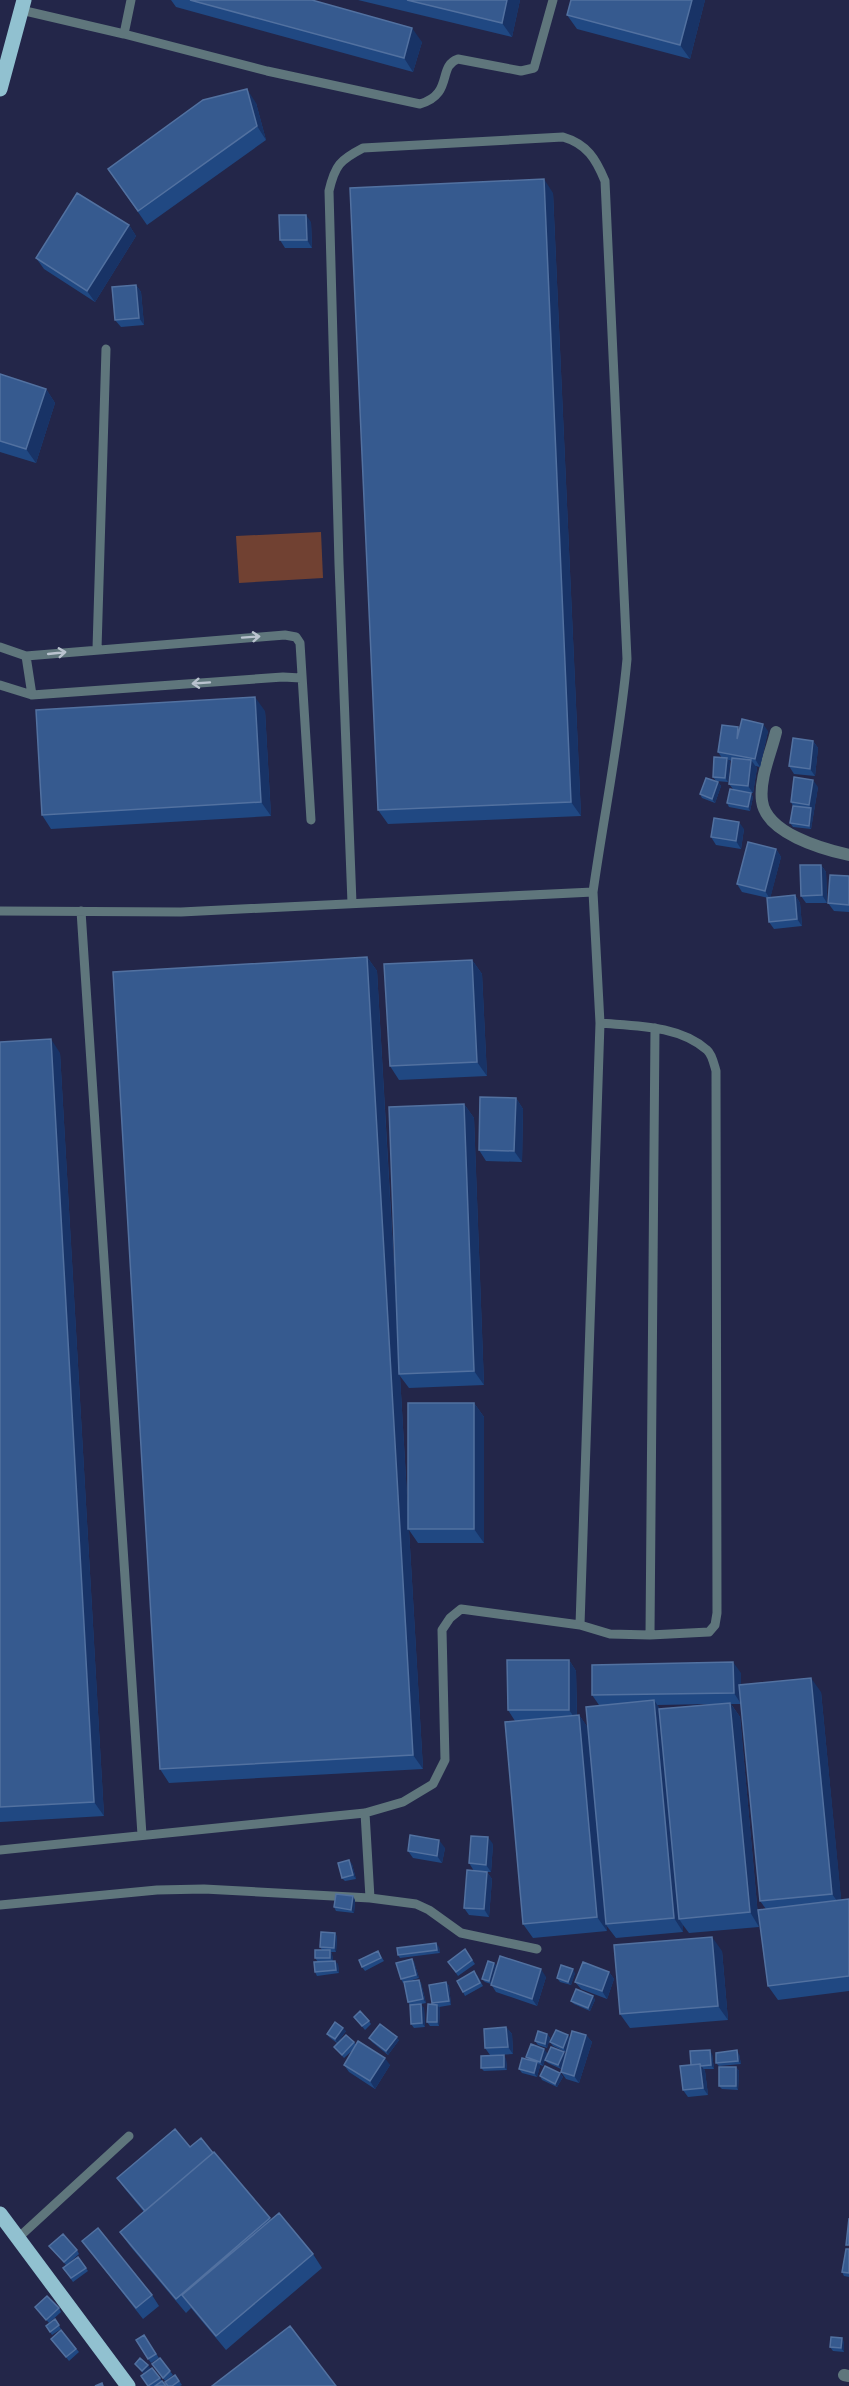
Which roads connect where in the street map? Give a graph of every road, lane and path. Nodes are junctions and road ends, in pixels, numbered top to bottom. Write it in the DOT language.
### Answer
graph roads {
  1 [pos="131,0"];
  2 [pos="553,0"];
  3 [pos="22,5"];
  4 [pos="124,34"];
  5 [pos="0,89"];
  6 [pos="106,349"];
  7 [pos="0,647"];
  8 [pos="97,649"];
  9 [pos="26,656"];
  10 [pos="301,678"];
  11 [pos="0,685"];
  12 [pos="32,695"];
  13 [pos="776,732"];
  14 [pos="311,820"];
  15 [pos="849,855"];
  16 [pos="593,892"];
  17 [pos="352,903"];
  18 [pos="0,911"];
  19 [pos="81,911"];
  20 [pos="600,1023"];
  21 [pos="655,1028"];
  22 [pos="580,1625"];
  23 [pos="650,1635"];
  24 [pos="364,1813"];
  25 [pos="142,1835"];
  26 [pos="0,1850"];
  27 [pos="370,1898"];
  28 [pos="0,1905"];
  29 [pos="537,1949"];
  30 [pos="129,2136"];
  31 [pos="0,2214"];
  32 [pos="18,2238"];
  33 [pos="128,2386"];
  1 -- 4 [label="lane"];
  2 -- 4 [label="lane"];
  3 -- 4 [label="lane"];
  3 -- 5 [label="main road"];
  6 -- 8 [label="lane"];
  7 -- 9 [label="lane"];
  9 -- 8 [label="lane, one-way"];
  8 -- 10 [label="lane, one-way"];
  9 -- 12 [label="lane"];
  10 -- 12 [label="lane, one-way"];
  10 -- 14 [label="lane"];
  11 -- 12 [label="lane"];
  13 -- 15 [label="street"];
  16 -- 17 [label="lane"];
  16 -- 17 [label="lane"];
  16 -- 20 [label="lane"];
  17 -- 19 [label="lane"];
  18 -- 19 [label="lane"];
  19 -- 25 [label="lane"];
  20 -- 21 [label="lane"];
  20 -- 22 [label="lane"];
  21 -- 23 [label="lane"];
  21 -- 23 [label="lane"];
  22 -- 23 [label="lane"];
  22 -- 24 [label="lane"];
  24 -- 25 [label="lane"];
  24 -- 27 [label="lane"];
  25 -- 26 [label="lane"];
  27 -- 28 [label="lane"];
  27 -- 29 [label="lane"];
  30 -- 32 [label="lane"];
  31 -- 32 [label="main road"];
  32 -- 33 [label="main road"];
}
